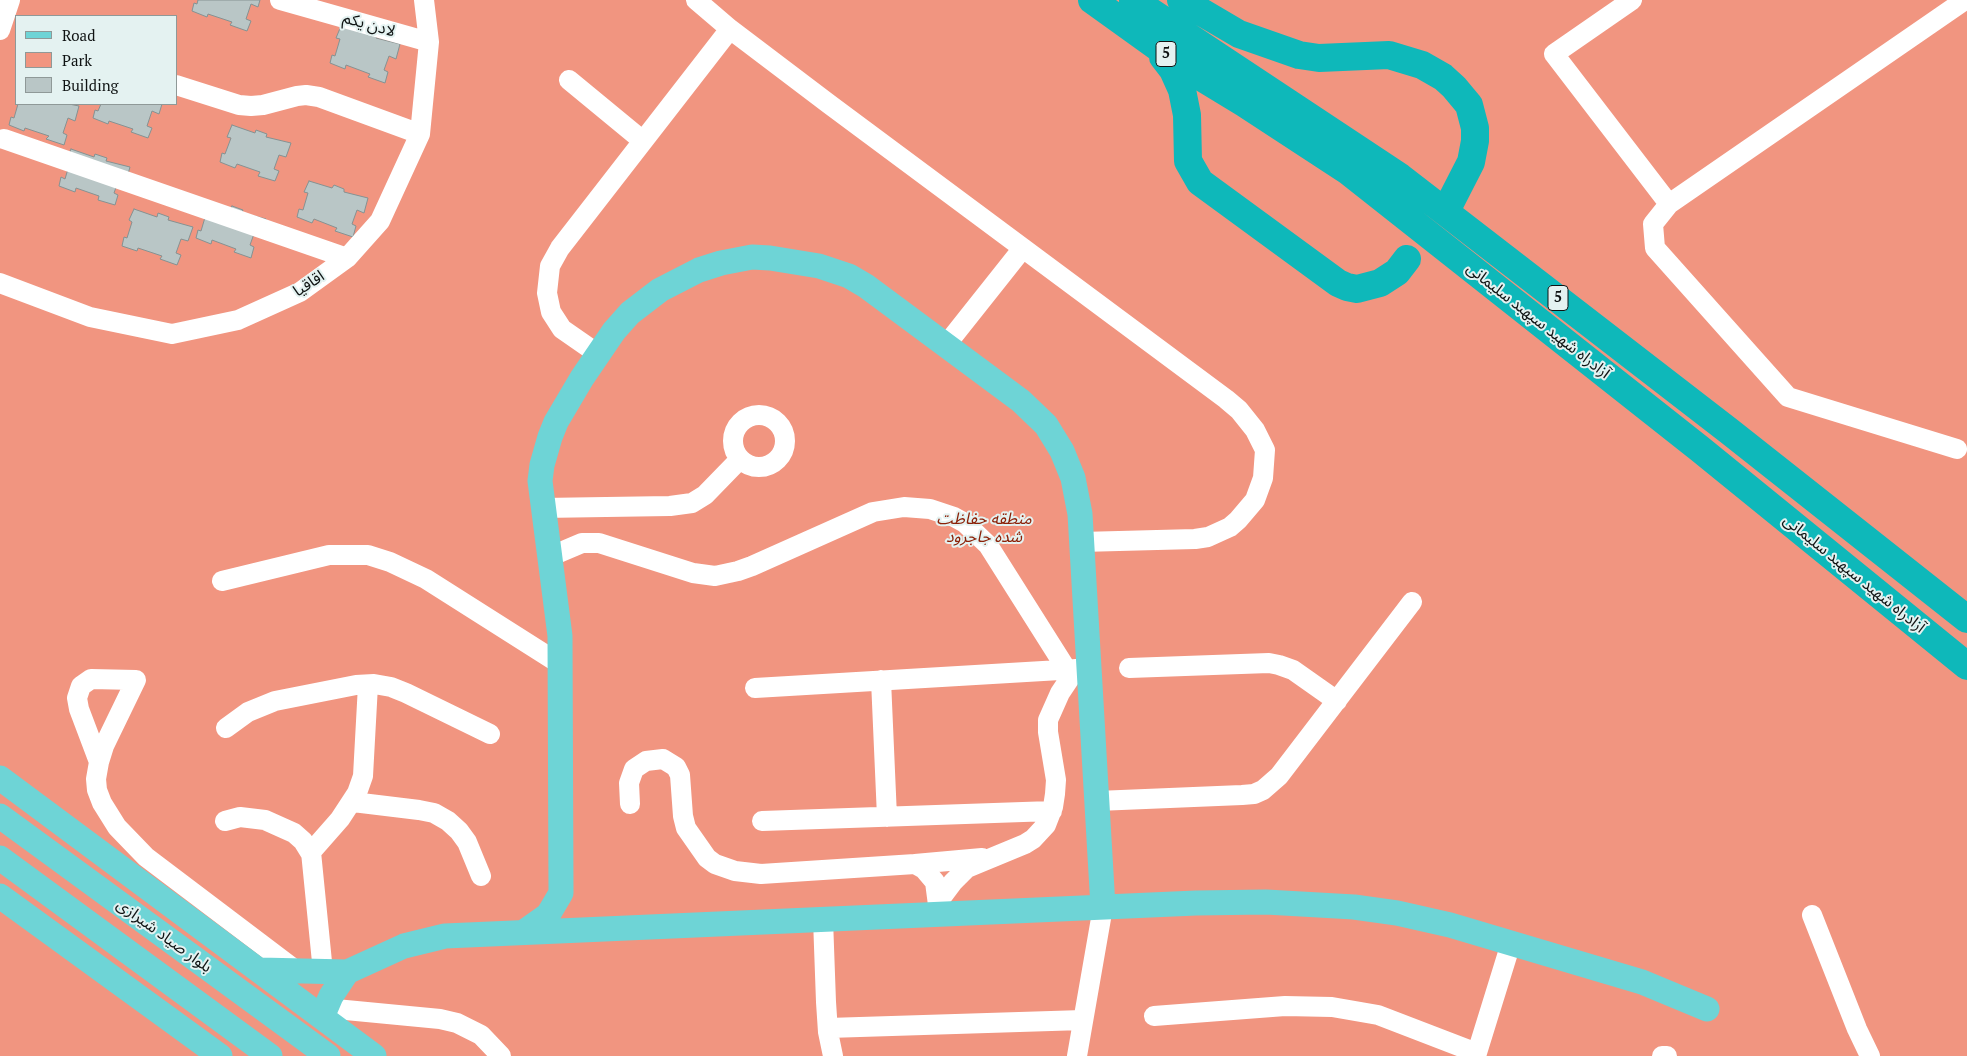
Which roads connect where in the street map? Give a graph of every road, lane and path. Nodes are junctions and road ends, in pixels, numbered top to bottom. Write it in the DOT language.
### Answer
graph roads {
  1 [pos="10,0"];
  2 [pos="280,0"];
  3 [pos="424,0"];
  4 [pos="696,0"];
  5 [pos="1092,0"];
  6 [pos="1133,0"];
  7 [pos="1181,0"];
  8 [pos="1632,0"];
  9 [pos="1964,0"];
  10 [pos="730,29"];
  11 [pos="0,30"];
  12 [pos="429,42"];
  13 [pos="1155,46"];
  14 [pos="569,80"];
  15 [pos="178,86"];
  16 [pos="420,134"];
  17 [pos="4,139"];
  18 [pos="643,141"];
  19 [pos="1450,203"];
  20 [pos="1669,204"];
  21 [pos="1023,248"];
  22 [pos="347,258"];
  23 [pos="1407,259"];
  24 [pos="0,283"];
  25 [pos="946,345"];
  26 [pos="598,354"];
  27 [pos="1957,449"];
  28 [pos="740,459"];
  29 [pos="542,508"];
  30 [pos="1081,542"];
  31 [pos="549,557"];
  32 [pos="222,581"];
  33 [pos="1412,602"];
  34 [pos="1967,619"];
  35 [pos="560,664"];
  36 [pos="1967,666"];
  37 [pos="1129,668"];
  38 [pos="1077,669"];
  39 [pos="882,680"];
  40 [pos="368,684"];
  41 [pos="755,688"];
  42 [pos="1337,701"];
  43 [pos="226,728"];
  44 [pos="490,734"];
  45 [pos="99,762"];
  46 [pos="0,778"];
  47 [pos="1097,801"];
  48 [pos="352,802"];
  49 [pos="630,804"];
  50 [pos="1052,811"];
  51 [pos="2,816"];
  52 [pos="887,817"];
  53 [pos="225,821"];
  54 [pos="762,821"];
  55 [pos="311,854"];
  56 [pos="991,857"];
  57 [pos="0,858"];
  58 [pos="915,864"];
  59 [pos="481,876"];
  60 [pos="561,893"];
  61 [pos="0,896"];
  62 [pos="1103,907"];
  63 [pos="937,910"];
  64 [pos="1812,915"];
  65 [pos="823,919"];
  66 [pos="602,929"];
  67 [pos="524,932"];
  68 [pos="1511,943"];
  69 [pos="260,970"];
  70 [pos="298,972"];
  71 [pos="335,972"];
  72 [pos="1707,1009"];
  73 [pos="323,1013"];
  74 [pos="1154,1016"];
  75 [pos="1083,1020"];
  76 [pos="828,1028"];
  77 [pos="218,1055"];
  78 [pos="1476,1055"];
  79 [pos="270,1056"];
  80 [pos="328,1056"];
  81 [pos="374,1056"];
  82 [pos="501,1056"];
  83 [pos="833,1056"];
  84 [pos="1077,1056"];
  85 [pos="1662,1056"];
  86 [pos="1667,1056"];
  87 [pos="1870,1056"];
  1 -- 11 [label="street"];
  2 -- 12 [label="street, لادن یکم"];
  3 -- 12 [label="street, اقاقیا"];
  4 -- 10 [label="street"];
  5 -- 13 [label="highway, آزادراه شهید سپهبد سلیمانی / 5"];
  6 -- 34 [label="highway, آزادراه شهید سپهبد سلیمانی / 5"];
  7 -- 19 [label="highway"];
  8 -- 20 [label="street"];
  9 -- 20 [label="street"];
  10 -- 18 [label="street"];
  10 -- 21 [label="street"];
  12 -- 16 [label="street, اقاقیا"];
  13 -- 23 [label="highway"];
  13 -- 36 [label="highway, آزادراه شهید سپهبد سلیمانی / 5"];
  14 -- 18 [label="street"];
  15 -- 16 [label="street"];
  16 -- 22 [label="street, اقاقیا"];
  17 -- 22 [label="street"];
  18 -- 26 [label="street"];
  20 -- 27 [label="street"];
  21 -- 25 [label="street"];
  21 -- 30 [label="street"];
  22 -- 24 [label="street, اقاقیا"];
  25 -- 26 [label="main road"];
  25 -- 30 [label="main road"];
  26 -- 29 [label="main road"];
  28 -- 29 [label="street"];
  29 -- 31 [label="main road"];
  30 -- 38 [label="main road"];
  31 -- 35 [label="main road"];
  31 -- 38 [label="street"];
  32 -- 35 [label="street"];
  33 -- 42 [label="street"];
  35 -- 60 [label="main road"];
  37 -- 42 [label="street"];
  38 -- 39 [label="street"];
  38 -- 47 [label="main road"];
  38 -- 50 [label="street"];
  39 -- 41 [label="street"];
  39 -- 52 [label="street"];
  40 -- 43 [label="street"];
  40 -- 44 [label="street"];
  40 -- 48 [label="street"];
  42 -- 47 [label="street"];
  45 -- 70 [label="street"];
  46 -- 69 [label="main road"];
  47 -- 62 [label="main road"];
  48 -- 55 [label="street"];
  48 -- 59 [label="street"];
  49 -- 58 [label="street"];
  50 -- 52 [label="street"];
  50 -- 56 [label="street"];
  51 -- 80 [label="main road, بلوار صیاد شیرازی"];
  52 -- 54 [label="street"];
  53 -- 55 [label="street"];
  55 -- 71 [label="street"];
  56 -- 58 [label="street"];
  56 -- 63 [label="street"];
  57 -- 79 [label="main road"];
  58 -- 63 [label="street"];
  60 -- 66 [label="main road"];
  60 -- 67 [label="main road"];
  61 -- 77 [label="main road"];
  62 -- 63 [label="main road"];
  62 -- 68 [label="main road"];
  62 -- 75 [label="street"];
  63 -- 65 [label="main road"];
  64 -- 87 [label="street"];
  65 -- 66 [label="main road"];
  65 -- 76 [label="street"];
  66 -- 67 [label="main road"];
  67 -- 71 [label="main road"];
  68 -- 72 [label="main road"];
  68 -- 78 [label="street"];
  69 -- 70 [label="main road"];
  69 -- 73 [label="main road"];
  70 -- 71 [label="main road"];
  71 -- 73 [label="main road"];
  73 -- 81 [label="main road"];
  73 -- 82 [label="street"];
  74 -- 78 [label="street"];
  75 -- 76 [label="street"];
  75 -- 84 [label="street"];
  76 -- 83 [label="street"];
  85 -- 86 [label="street"];
}
